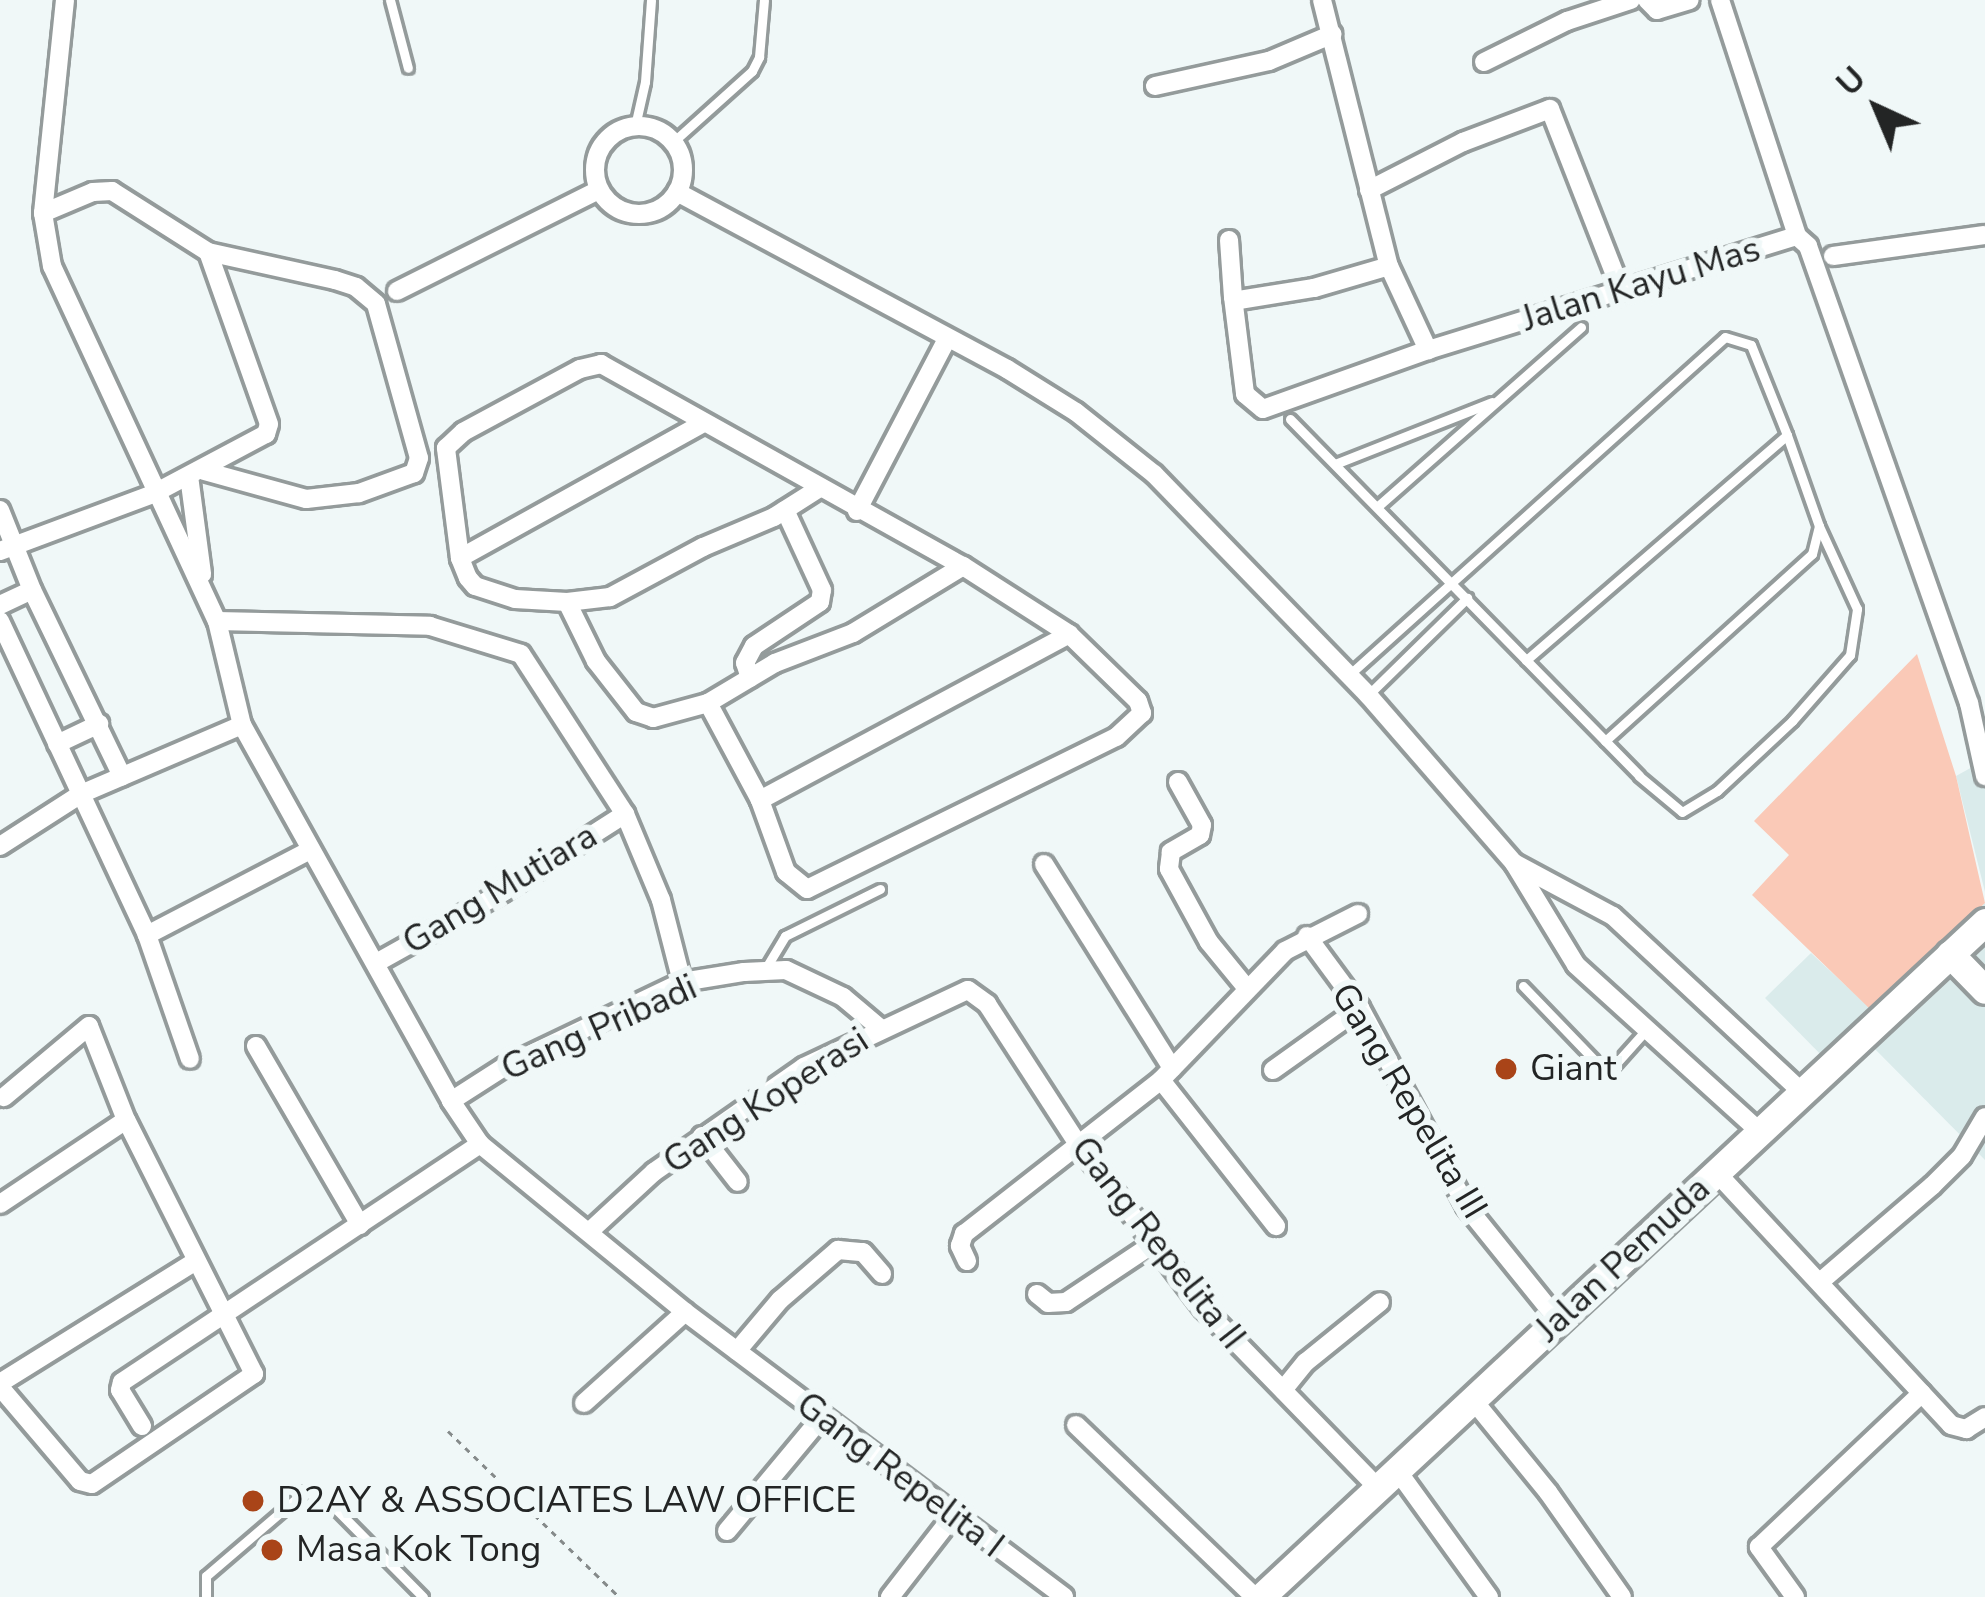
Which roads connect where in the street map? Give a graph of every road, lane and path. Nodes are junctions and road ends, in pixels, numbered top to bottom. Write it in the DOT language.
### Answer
graph roads {
  1 [pos="65,0"];
  2 [pos="390,0"];
  3 [pos="651,0"];
  4 [pos="764,0"];
  5 [pos="1322,0"];
  6 [pos="1630,0"];
  7 [pos="1647,0"];
  8 [pos="1689,0"];
  9 [pos="1720,0"];
  10 [pos="1333,34"];
  11 [pos="1484,62"];
  12 [pos="408,68"];
  13 [pos="1155,86"];
  14 [pos="635,126"];
  15 [pos="673,142"];
  16 [pos="599,190"];
  17 [pos="1369,190"];
  18 [pos="677,192"];
  19 [pos="43,213"];
  20 [pos="1797,236"];
  21 [pos="1985,236"];
  22 [pos="1229,240"];
  23 [pos="208,252"];
  24 [pos="1833,256"];
  25 [pos="1389,266"];
  26 [pos="1620,288"];
  27 [pos="397,291"];
  28 [pos="1233,297"];
  29 [pos="1581,327"];
  30 [pos="947,339"];
  31 [pos="1428,350"];
  32 [pos="1501,398"];
  33 [pos="1290,419"];
  34 [pos="702,424"];
  35 [pos="1787,435"];
  36 [pos="1335,464"];
  37 [pos="196,474"];
  38 [pos="818,488"];
  39 [pos="153,494"];
  40 [pos="1377,507"];
  41 [pos="0,510"];
  42 [pos="785,510"];
  43 [pos="857,511"];
  44 [pos="1819,526"];
  45 [pos="8,548"];
  46 [pos="460,558"];
  47 [pos="963,566"];
  48 [pos="1450,580"];
  49 [pos="32,590"];
  50 [pos="205,591"];
  51 [pos="1467,598"];
  52 [pos="567,602"];
  53 [pos="0,604"];
  54 [pos="0,621"];
  55 [pos="217,621"];
  56 [pos="1069,634"];
  57 [pos="1526,660"];
  58 [pos="1348,676"];
  59 [pos="750,678"];
  60 [pos="1368,695"];
  61 [pos="708,704"];
  62 [pos="99,724"];
  63 [pos="242,725"];
  64 [pos="1605,741"];
  65 [pos="57,744"];
  66 [pos="122,776"];
  67 [pos="1985,776"];
  68 [pos="1178,782"];
  69 [pos="81,794"];
  70 [pos="760,800"];
  71 [pos="625,814"];
  72 [pos="0,846"];
  73 [pos="310,850"];
  74 [pos="1514,863"];
  75 [pos="1044,864"];
  76 [pos="880,889"];
  77 [pos="1358,914"];
  78 [pos="1985,922"];
  79 [pos="147,935"];
  80 [pos="1307,937"];
  81 [pos="1950,954"];
  82 [pos="376,963"];
  83 [pos="764,971"];
  84 [pos="682,982"];
  85 [pos="1245,986"];
  86 [pos="1523,986"];
  87 [pos="1985,990"];
  88 [pos="956,992"];
  89 [pos="1360,1008"];
  90 [pos="880,1028"];
  91 [pos="1646,1030"];
  92 [pos="256,1046"];
  93 [pos="190,1059"];
  94 [pos="1274,1070"];
  95 [pos="1166,1074"];
  96 [pos="1802,1092"];
  97 [pos="4,1097"];
  98 [pos="451,1101"];
  99 [pos="1985,1117"];
  100 [pos="126,1120"];
  101 [pos="1760,1132"];
  102 [pos="702,1136"];
  103 [pos="480,1144"];
  104 [pos="1078,1144"];
  105 [pos="1716,1172"];
  106 [pos="738,1182"];
  107 [pos="0,1204"];
  108 [pos="360,1225"];
  109 [pos="1276,1226"];
  110 [pos="590,1231"];
  111 [pos="1153,1244"];
  112 [pos="196,1261"];
  113 [pos="967,1261"];
  114 [pos="882,1274"];
  115 [pos="1820,1282"];
  116 [pos="1037,1294"];
  117 [pos="1380,1302"];
  118 [pos="227,1312"];
  119 [pos="686,1312"];
  120 [pos="1558,1320"];
  121 [pos="736,1351"];
  122 [pos="0,1385"];
  123 [pos="1283,1390"];
  124 [pos="1922,1393"];
  125 [pos="1473,1400"];
  126 [pos="584,1403"];
  127 [pos="822,1417"];
  128 [pos="1985,1418"];
  129 [pos="1076,1425"];
  130 [pos="142,1426"];
  131 [pos="448,1431"];
  132 [pos="1388,1479"];
  133 [pos="952,1517"];
  134 [pos="727,1531"];
  135 [pos="206,1597"];
  136 [pos="422,1597"];
  137 [pos="619,1597"];
  138 [pos="890,1597"];
  139 [pos="1064,1597"];
  140 [pos="1258,1597"];
  141 [pos="1489,1597"];
  142 [pos="1622,1597"];
  143 [pos="1795,1597"];
  1 -- 19 [label="street"];
  2 -- 12 [label="lane"];
  3 -- 14 [label="lane"];
  4 -- 15 [label="lane"];
  5 -- 10 [label="street"];
  6 -- 11 [label="street"];
  7 -- 8 [label="street"];
  9 -- 20 [label="street"];
  10 -- 13 [label="street"];
  10 -- 17 [label="street"];
  14 -- 15 [label="street"];
  14 -- 16 [label="street"];
  15 -- 18 [label="street"];
  16 -- 18 [label="street"];
  16 -- 27 [label="street"];
  17 -- 25 [label="street"];
  17 -- 26 [label="street"];
  18 -- 30 [label="street"];
  19 -- 23 [label="street"];
  19 -- 39 [label="street"];
  20 -- 26 [label="street, Jalan Kayu Mas"];
  20 -- 67 [label="street, Jalan Kayu Mas"];
  21 -- 24 [label="street"];
  22 -- 28 [label="street"];
  23 -- 37 [label="street"];
  23 -- 37 [label="street"];
  25 -- 28 [label="street"];
  25 -- 31 [label="street"];
  26 -- 31 [label="street, Jalan Kayu Mas"];
  28 -- 31 [label="street, Jalan Kayu Mas"];
  29 -- 32 [label="lane"];
  30 -- 43 [label="street"];
  30 -- 58 [label="street"];
  32 -- 36 [label="lane"];
  32 -- 40 [label="lane"];
  33 -- 36 [label="lane"];
  34 -- 38 [label="street"];
  34 -- 46 [label="street"];
  34 -- 46 [label="street"];
  35 -- 44 [label="lane"];
  35 -- 48 [label="lane"];
  35 -- 57 [label="lane"];
  36 -- 40 [label="lane"];
  37 -- 39 [label="street"];
  37 -- 50 [label="street"];
  38 -- 42 [label="street"];
  38 -- 43 [label="street"];
  39 -- 45 [label="street"];
  39 -- 50 [label="street"];
  40 -- 48 [label="lane"];
  41 -- 45 [label="street"];
  42 -- 52 [label="street"];
  42 -- 59 [label="street"];
  43 -- 47 [label="street"];
  44 -- 64 [label="lane"];
  44 -- 64 [label="lane"];
  45 -- 49 [label="street"];
  46 -- 52 [label="street"];
  47 -- 56 [label="street"];
  47 -- 59 [label="street"];
  48 -- 51 [label="lane"];
  48 -- 58 [label="lane"];
  49 -- 53 [label="street"];
  49 -- 62 [label="street"];
  50 -- 55 [label="street, Gang Repelita I"];
  51 -- 57 [label="lane"];
  51 -- 60 [label="lane"];
  52 -- 61 [label="street"];
  54 -- 65 [label="street"];
  55 -- 63 [label="street, Gang Repelita I"];
  55 -- 71 [label="street"];
  56 -- 70 [label="street"];
  56 -- 70 [label="street"];
  57 -- 64 [label="lane"];
  58 -- 60 [label="street"];
  59 -- 61 [label="street"];
  60 -- 74 [label="street"];
  61 -- 70 [label="street"];
  62 -- 65 [label="street"];
  62 -- 66 [label="street"];
  63 -- 66 [label="street"];
  63 -- 73 [label="street, Gang Repelita I"];
  65 -- 69 [label="street"];
  66 -- 69 [label="street"];
  68 -- 85 [label="street"];
  69 -- 72 [label="street"];
  69 -- 79 [label="street"];
  71 -- 82 [label="street, Gang Mutiara"];
  71 -- 84 [label="street"];
  73 -- 79 [label="street"];
  73 -- 82 [label="street, Gang Repelita I"];
  74 -- 91 [label="street"];
  74 -- 96 [label="street"];
  75 -- 95 [label="street"];
  76 -- 83 [label="lane"];
  77 -- 80 [label="street"];
  78 -- 81 [label="main road, Jalan Pemuda"];
  79 -- 93 [label="street"];
  80 -- 85 [label="street"];
  80 -- 89 [label="street, Gang Repelita III"];
  81 -- 87 [label="main road"];
  81 -- 96 [label="main road, Jalan Pemuda"];
  82 -- 98 [label="street, Gang Repelita I"];
  83 -- 84 [label="street, Gang Pribadi"];
  83 -- 90 [label="street, Gang Pribadi"];
  84 -- 98 [label="street, Gang Pribadi"];
  85 -- 95 [label="street"];
  86 -- 91 [label="lane"];
  88 -- 90 [label="street, Gang Koperasi"];
  88 -- 104 [label="street, Gang Repelita II"];
  89 -- 94 [label="street"];
  89 -- 120 [label="street, Gang Repelita III"];
  90 -- 102 [label="street, Gang Koperasi"];
  91 -- 101 [label="street"];
  92 -- 108 [label="street"];
  95 -- 104 [label="street"];
  95 -- 109 [label="street"];
  96 -- 101 [label="main road, Jalan Pemuda"];
  97 -- 100 [label="street"];
  98 -- 103 [label="street, Gang Repelita I"];
  99 -- 115 [label="street"];
  100 -- 107 [label="street"];
  100 -- 112 [label="street"];
  101 -- 105 [label="main road, Jalan Pemuda"];
  102 -- 106 [label="street"];
  102 -- 110 [label="street, Gang Koperasi"];
  103 -- 108 [label="street"];
  103 -- 110 [label="street, Gang Repelita I"];
  104 -- 111 [label="street, Gang Repelita II"];
  104 -- 113 [label="street"];
  105 -- 115 [label="street"];
  105 -- 120 [label="main road, Jalan Pemuda"];
  108 -- 118 [label="street"];
  110 -- 119 [label="street, Gang Repelita I"];
  111 -- 116 [label="street"];
  111 -- 123 [label="street, Gang Repelita II"];
  112 -- 118 [label="street"];
  112 -- 122 [label="street"];
  114 -- 121 [label="street"];
  115 -- 124 [label="street"];
  117 -- 123 [label="street"];
  118 -- 122 [label="street"];
  118 -- 130 [label="street"];
  119 -- 121 [label="street, Gang Repelita I"];
  119 -- 126 [label="street"];
  120 -- 125 [label="main road, Jalan Pemuda"];
  121 -- 127 [label="street, Gang Repelita I"];
  123 -- 132 [label="street, Gang Repelita II"];
  124 -- 128 [label="street"];
  124 -- 143 [label="street"];
  125 -- 132 [label="main road, Jalan Pemuda"];
  125 -- 142 [label="street"];
  127 -- 133 [label="street, Gang Repelita I"];
  127 -- 134 [label="street"];
  129 -- 140 [label="street"];
  131 -- 137 [label="path"];
  132 -- 140 [label="main road, Jalan Pemuda"];
  132 -- 141 [label="street, Gang Repelita II"];
  133 -- 138 [label="street"];
  133 -- 139 [label="street, Gang Repelita I"];
  135 -- 136 [label="lane"];
}
